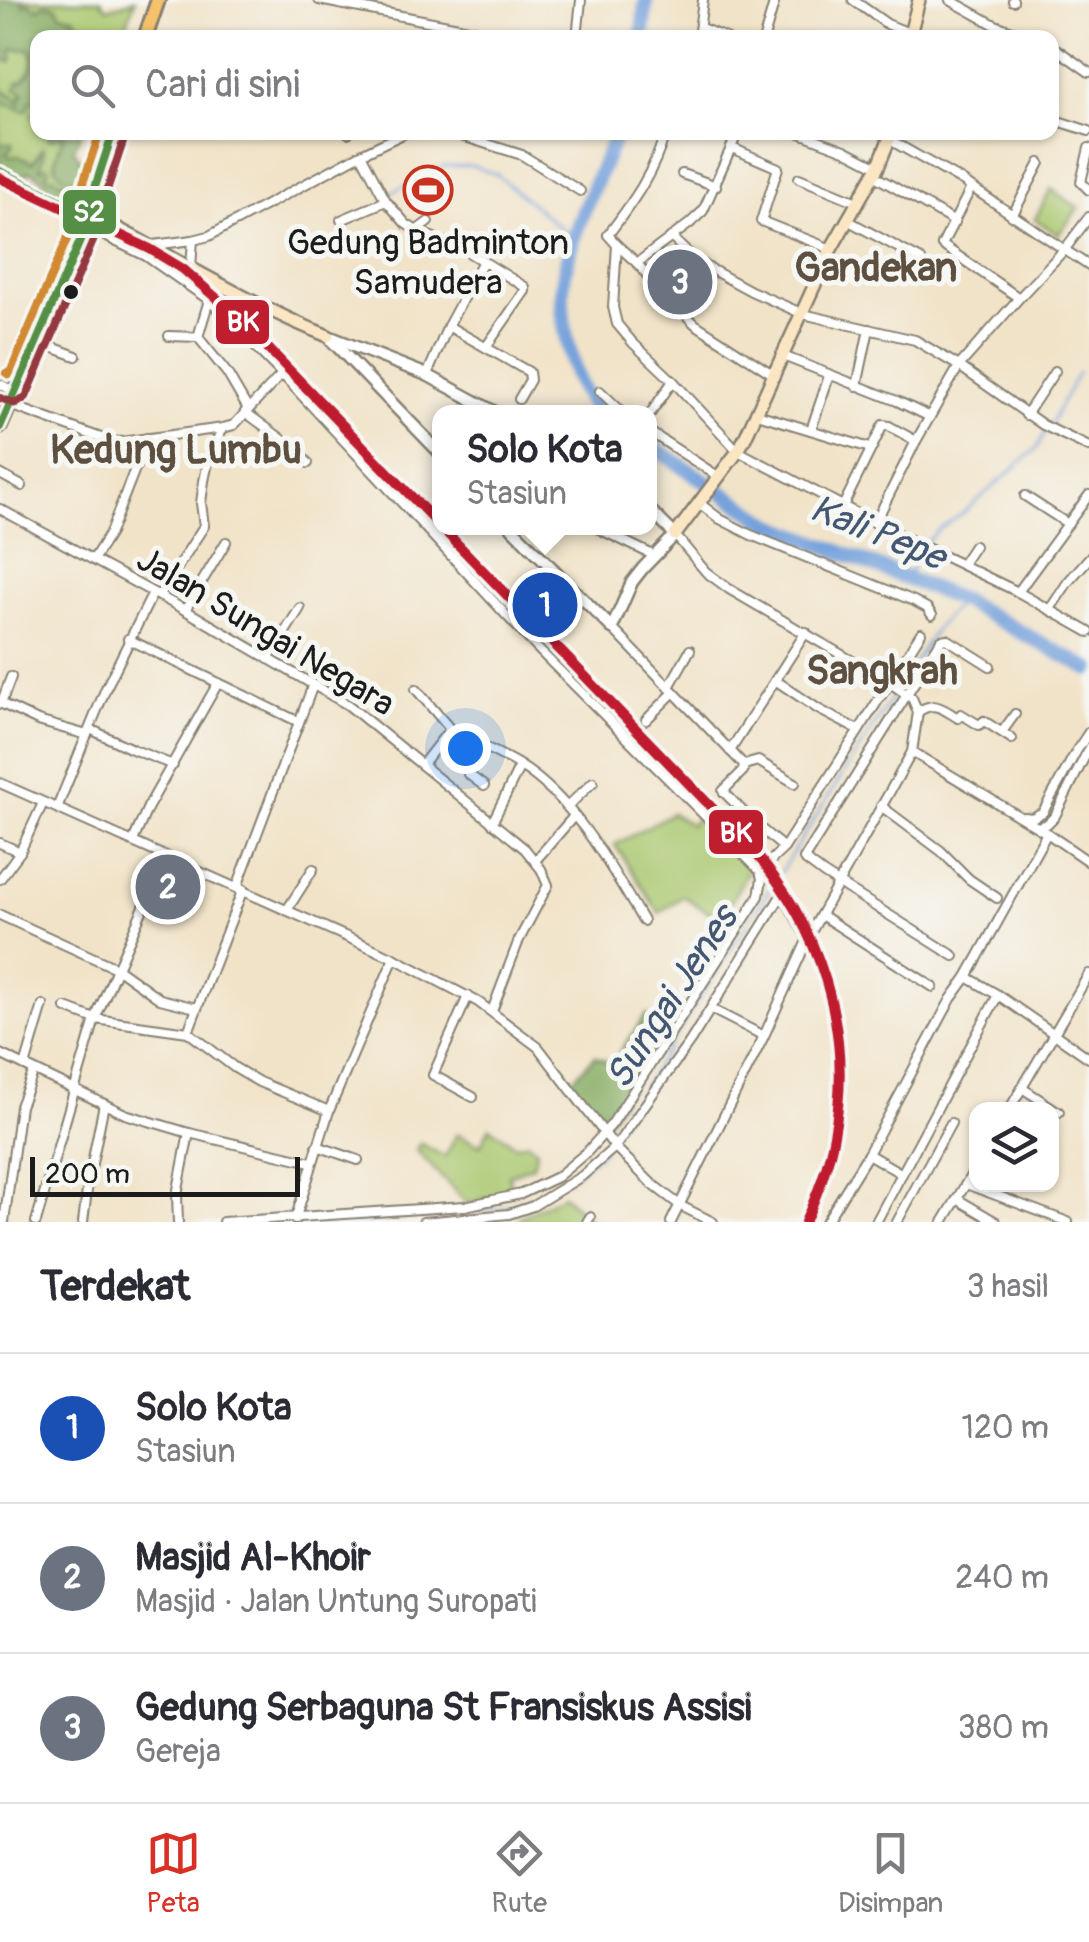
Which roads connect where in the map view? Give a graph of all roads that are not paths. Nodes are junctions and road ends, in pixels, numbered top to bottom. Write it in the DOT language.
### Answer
graph roads {
  1 [pos="158,0"];
  2 [pos="319,0"];
  3 [pos="582,0"];
  4 [pos="775,0"];
  5 [pos="853,0"];
  6 [pos="919,0"];
  7 [pos="950,0"];
  8 [pos="701,1"];
  9 [pos="150,30"];
  10 [pos="451,30"];
  11 [pos="578,30"];
  12 [pos="699,30"];
  13 [pos="766,30"];
  14 [pos="899,30"];
  15 [pos="910,30"];
  16 [pos="1009,30"];
  17 [pos="1059,51"];
  18 [pos="1089,72"];
  19 [pos="1059,121"];
  20 [pos="1089,131"];
  21 [pos="110,140"];
  22 [pos="390,140"];
  23 [pos="474,140"];
  24 [pos="663,140"];
  25 [pos="735,140"];
  26 [pos="818,140"];
  27 [pos="889,140"];
  28 [pos="897,140"];
  29 [pos="732,148"];
  30 [pos="1089,148"];
  31 [pos="361,154"];
  32 [pos="1040,162"];
  33 [pos="0,171"];
  34 [pos="876,171"];
  35 [pos="682,174"];
  36 [pos="799,178"];
  37 [pos="716,186"];
  38 [pos="970,188"];
  39 [pos="1089,190"];
  40 [pos="580,191"];
  41 [pos="386,201"];
  42 [pos="857,202"];
  43 [pos="1012,216"];
  44 [pos="1089,217"];
  45 [pos="88,220"];
  46 [pos="340,220"];
  47 [pos="847,220"];
  48 [pos="428,222"];
  49 [pos="955,222"];
  50 [pos="416,230"];
  51 [pos="671,237"];
  52 [pos="194,240"];
  53 [pos="152,245"];
  54 [pos="617,245"];
  55 [pos="831,248"];
  56 [pos="1089,248"];
  57 [pos="1065,249"];
  58 [pos="921,260"];
  59 [pos="1080,260"];
  60 [pos="483,261"];
  61 [pos="637,262"];
  62 [pos="1089,266"];
  63 [pos="191,267"];
  64 [pos="1019,298"];
  65 [pos="208,300"];
  66 [pos="255,304"];
  67 [pos="803,314"];
  68 [pos="242,318"];
  69 [pos="448,326"];
  70 [pos="869,329"];
  71 [pos="169,336"];
  72 [pos="328,336"];
  73 [pos="198,337"];
  74 [pos="38,342"];
  75 [pos="486,347"];
  76 [pos="76,356"];
  77 [pos="783,356"];
  78 [pos="959,366"];
  79 [pos="1055,371"];
  80 [pos="282,374"];
  81 [pos="774,374"];
  82 [pos="426,376"];
  83 [pos="829,376"];
  84 [pos="673,381"];
  85 [pos="0,384"];
  86 [pos="857,386"];
  87 [pos="600,390"];
  88 [pos="12,398"];
  89 [pos="520,399"];
  90 [pos="482,405"];
  91 [pos="613,405"];
  92 [pos="656,405"];
  93 [pos="247,410"];
  94 [pos="757,414"];
  95 [pos="1026,415"];
  96 [pos="930,417"];
  97 [pos="0,427"];
  98 [pos="223,428"];
  99 [pos="811,430"];
  100 [pos="657,437"];
  101 [pos="147,438"];
  102 [pos="916,441"];
  103 [pos="432,445"];
  104 [pos="1089,447"];
  105 [pos="870,448"];
  106 [pos="738,451"];
  107 [pos="308,463"];
  108 [pos="0,474"];
  109 [pos="718,479"];
  110 [pos="22,486"];
  111 [pos="1089,495"];
  112 [pos="1025,496"];
  113 [pos="701,501"];
  114 [pos="843,506"];
  115 [pos="0,509"];
  116 [pos="657,517"];
  117 [pos="874,523"];
  118 [pos="1068,524"];
  119 [pos="519,535"];
  120 [pos="612,535"];
  121 [pos="675,535"];
  122 [pos="226,542"];
  123 [pos="974,546"];
  124 [pos="655,556"];
  125 [pos="1089,558"];
  126 [pos="93,560"];
  127 [pos="962,564"];
  128 [pos="1080,568"];
  129 [pos="1089,575"];
  130 [pos="1018,592"];
  131 [pos="156,594"];
  132 [pos="300,608"];
  133 [pos="1050,609"];
  134 [pos="185,610"];
  135 [pos="620,610"];
  136 [pos="932,615"];
  137 [pos="599,616"];
  138 [pos="612,628"];
  139 [pos="806,632"];
  140 [pos="921,632"];
  141 [pos="1089,632"];
  142 [pos="128,640"];
  143 [pos="690,650"];
  144 [pos="268,659"];
  145 [pos="990,666"];
  146 [pos="10,676"];
  147 [pos="775,680"];
  148 [pos="218,682"];
  149 [pos="890,683"];
  150 [pos="314,685"];
  151 [pos="416,688"];
  152 [pos="672,690"];
  153 [pos="904,693"];
  154 [pos="0,704"];
  155 [pos="918,712"];
  156 [pos="1015,714"];
  157 [pos="646,720"];
  158 [pos="299,722"];
  159 [pos="450,729"];
  160 [pos="858,730"];
  161 [pos="89,732"];
  162 [pos="1002,732"];
  163 [pos="1089,732"];
  164 [pos="1012,739"];
  165 [pos="478,745"];
  166 [pos="1089,748"];
  167 [pos="730,751"];
  168 [pos="912,752"];
  169 [pos="173,765"];
  170 [pos="422,765"];
  171 [pos="744,765"];
  172 [pos="520,766"];
  173 [pos="1084,769"];
  174 [pos="593,782"];
  175 [pos="795,783"];
  176 [pos="0,784"];
  177 [pos="484,786"];
  178 [pos="43,803"];
  179 [pos="881,806"];
  180 [pos="567,807"];
  181 [pos="56,808"];
  182 [pos="574,816"];
  183 [pos="1055,816"];
  184 [pos="1020,817"];
  185 [pos="492,823"];
  186 [pos="1037,828"];
  187 [pos="1047,834"];
  188 [pos="133,841"];
  189 [pos="0,842"];
  190 [pos="1065,845"];
  191 [pos="784,848"];
  192 [pos="20,852"];
  193 [pos="166,856"];
  194 [pos="535,861"];
  195 [pos="1089,862"];
  196 [pos="313,869"];
  197 [pos="760,870"];
  198 [pos="0,879"];
  199 [pos="839,882"];
  200 [pos="240,888"];
  201 [pos="997,898"];
  202 [pos="287,910"];
  203 [pos="0,915"];
  204 [pos="821,915"];
  205 [pos="642,922"];
  206 [pos="808,939"];
  207 [pos="954,956"];
  208 [pos="394,958"];
  209 [pos="118,969"];
  210 [pos="1089,974"];
  211 [pos="966,977"];
  212 [pos="933,987"];
  213 [pos="998,994"];
  214 [pos="468,996"];
  215 [pos="43,1004"];
  216 [pos="66,1008"];
  217 [pos="196,1008"];
  218 [pos="711,1009"];
  219 [pos="492,1011"];
  220 [pos="694,1014"];
  221 [pos="95,1018"];
  222 [pos="188,1032"];
  223 [pos="1055,1033"];
  224 [pos="764,1036"];
  225 [pos="0,1054"];
  226 [pos="1089,1058"];
  227 [pos="24,1066"];
  228 [pos="34,1071"];
  229 [pos="1022,1088"];
  230 [pos="73,1090"];
  231 [pos="472,1097"];
  232 [pos="1014,1102"];
  233 [pos="1043,1102"];
  234 [pos="104,1104"];
  235 [pos="328,1110"];
  236 [pos="951,1122"];
  237 [pos="188,1133"];
  238 [pos="605,1134"];
  239 [pos="316,1146"];
  240 [pos="614,1147"];
  241 [pos="0,1152"];
  242 [pos="868,1154"];
  243 [pos="13,1160"];
  244 [pos="358,1160"];
  245 [pos="312,1162"];
  246 [pos="902,1174"];
  247 [pos="969,1179"];
  248 [pos="966,1184"];
  249 [pos="956,1199"];
  250 [pos="681,1206"];
  251 [pos="407,1214"];
  252 [pos="510,1214"];
  253 [pos="295,1220"];
  254 [pos="4,1222"];
  255 [pos="36,1222"];
  256 [pos="83,1222"];
  257 [pos="178,1222"];
  258 [pos="223,1222"];
  259 [pos="423,1222"];
  260 [pos="522,1222"];
  261 [pos="671,1222"];
  262 [pos="714,1222"];
  263 [pos="826,1222"];
  264 [pos="876,1222"];
  265 [pos="896,1222"];
  266 [pos="943,1222"];
  267 [pos="996,1222"];
  268 [pos="1068,1222"];
  1 -- 9 [label="main road"];
  2 -- 10 [label="street"];
  3 -- 11 [label="street"];
  4 -- 13 [label="street"];
  5 -- 14 [label="street"];
  6 -- 15 [label="main road"];
  7 -- 16 [label="street"];
  8 -- 12 [label="street"];
  17 -- 18 [label="street"];
  19 -- 20 [label="street"];
  21 -- 45 [label="main road"];
  22 -- 31 [label="street"];
  23 -- 40 [label="street"];
  24 -- 54 [label="street"];
  25 -- 29 [label="street"];
  26 -- 34 [label="street"];
  27 -- 34 [label="main road"];
  28 -- 38 [label="street"];
  29 -- 37 [label="street"];
  29 -- 55 [label="street"];
  30 -- 39 [label="street"];
  31 -- 41 [label="street"];
  31 -- 52 [label="street"];
  32 -- 43 [label="street"];
  33 -- 45 [label="street"];
  34 -- 42 [label="main road"];
  34 -- 49 [label="street"];
  35 -- 37 [label="street"];
  36 -- 42 [label="street"];
  37 -- 51 [label="street"];
  38 -- 43 [label="street"];
  38 -- 49 [label="street"];
  41 -- 46 [label="street"];
  41 -- 50 [label="street"];
  42 -- 47 [label="main road"];
  43 -- 57 [label="street"];
  44 -- 57 [label="street"];
  45 -- 53 [label="main road"];
  45 -- 65 [label="street"];
  45 -- 74 [label="main road"];
  47 -- 55 [label="main road"];
  47 -- 58 [label="street"];
  48 -- 50 [label="street"];
  49 -- 64 [label="street"];
  50 -- 60 [label="street"];
  51 -- 61 [label="street"];
  51 -- 67 [label="street"];
  52 -- 53 [label="street"];
  52 -- 63 [label="street"];
  53 -- 63 [label="main road"];
  54 -- 61 [label="street"];
  54 -- 84 [label="street"];
  55 -- 67 [label="main road"];
  56 -- 59 [label="street"];
  57 -- 59 [label="street"];
  57 -- 64 [label="street"];
  59 -- 62 [label="street"];
  60 -- 69 [label="street"];
  60 -- 75 [label="street"];
  61 -- 81 [label="street"];
  63 -- 66 [label="main road"];
  64 -- 78 [label="street"];
  65 -- 73 [label="street"];
  65 -- 80 [label="street"];
  66 -- 68 [label="street"];
  66 -- 72 [label="main road"];
  67 -- 70 [label="street"];
  67 -- 77 [label="main road"];
  69 -- 75 [label="street"];
  69 -- 82 [label="street"];
  70 -- 78 [label="street"];
  70 -- 86 [label="street"];
  71 -- 73 [label="street"];
  72 -- 82 [label="street"];
  72 -- 103 [label="street"];
  73 -- 93 [label="street"];
  74 -- 76 [label="street"];
  74 -- 88 [label="main road"];
  75 -- 89 [label="street"];
  77 -- 81 [label="main road"];
  77 -- 83 [label="street"];
  78 -- 95 [label="street"];
  78 -- 96 [label="street"];
  79 -- 95 [label="street"];
  80 -- 93 [label="street"];
  80 -- 197 [label="street"];
  81 -- 94 [label="main road"];
  82 -- 90 [label="street"];
  83 -- 86 [label="street"];
  83 -- 99 [label="street"];
  84 -- 92 [label="street"];
  84 -- 106 [label="street"];
  85 -- 88 [label="street"];
  86 -- 96 [label="street"];
  87 -- 91 [label="street"];
  88 -- 97 [label="main road"];
  88 -- 101 [label="street"];
  93 -- 98 [label="street"];
  93 -- 107 [label="street"];
  94 -- 99 [label="street"];
  94 -- 106 [label="main road"];
  95 -- 104 [label="street"];
  96 -- 102 [label="street"];
  98 -- 101 [label="street"];
  98 -- 131 [label="street"];
  99 -- 105 [label="street"];
  100 -- 109 [label="street"];
  101 -- 126 [label="street"];
  102 -- 105 [label="street"];
  102 -- 117 [label="street"];
  105 -- 114 [label="street"];
  106 -- 109 [label="main road"];
  106 -- 114 [label="street"];
  108 -- 110 [label="street"];
  109 -- 113 [label="main road"];
  111 -- 118 [label="street"];
  112 -- 118 [label="street"];
  113 -- 121 [label="main road"];
  113 -- 136 [label="street"];
  114 -- 117 [label="street"];
  115 -- 126 [label="street, Jalan Sungai Negara"];
  116 -- 121 [label="street"];
  117 -- 127 [label="street"];
  118 -- 130 [label="street"];
  119 -- 137 [label="street"];
  120 -- 124 [label="street"];
  121 -- 124 [label="street"];
  121 -- 139 [label="street"];
  122 -- 134 [label="street"];
  123 -- 127 [label="street"];
  124 -- 135 [label="street"];
  125 -- 128 [label="street"];
  126 -- 131 [label="street, Jalan Sungai Negara"];
  127 -- 130 [label="street"];
  128 -- 129 [label="street"];
  128 -- 133 [label="street"];
  130 -- 133 [label="street"];
  131 -- 134 [label="street, Jalan Sungai Negara"];
  131 -- 142 [label="street"];
  132 -- 144 [label="street"];
  133 -- 141 [label="street"];
  134 -- 144 [label="street, Jalan Sungai Negara"];
  135 -- 137 [label="street"];
  135 -- 138 [label="street"];
  137 -- 138 [label="street"];
  138 -- 152 [label="street"];
  139 -- 147 [label="street"];
  139 -- 149 [label="street"];
  140 -- 149 [label="street"];
  142 -- 148 [label="street"];
  142 -- 161 [label="street"];
  143 -- 152 [label="street"];
  144 -- 150 [label="street, Jalan Sungai Negara"];
  145 -- 153 [label="street"];
  146 -- 154 [label="street"];
  147 -- 160 [label="street"];
  147 -- 167 [label="street"];
  148 -- 158 [label="street"];
  148 -- 169 [label="street"];
  149 -- 153 [label="street"];
  149 -- 160 [label="street"];
  150 -- 158 [label="street"];
  150 -- 170 [label="street, Jalan Sungai Negara"];
  151 -- 159 [label="street"];
  152 -- 157 [label="street"];
  152 -- 167 [label="street"];
  153 -- 155 [label="street"];
  153 -- 199 [label="street"];
  154 -- 161 [label="street"];
  155 -- 162 [label="street"];
  155 -- 168 [label="street"];
  156 -- 162 [label="street"];
  158 -- 200 [label="street"];
  159 -- 165 [label="street"];
  159 -- 170 [label="street"];
  160 -- 191 [label="street"];
  161 -- 169 [label="street"];
  161 -- 181 [label="street"];
  162 -- 164 [label="street"];
  163 -- 184 [label="street"];
  165 -- 172 [label="street"];
  165 -- 177 [label="street"];
  166 -- 173 [label="street"];
  167 -- 171 [label="street"];
  168 -- 179 [label="street"];
  168 -- 184 [label="street"];
  169 -- 188 [label="street"];
  170 -- 185 [label="street, Jalan Sungai Negara"];
  171 -- 175 [label="street"];
  171 -- 191 [label="street"];
  172 -- 180 [label="street"];
  172 -- 185 [label="street"];
  173 -- 183 [label="street"];
  174 -- 180 [label="street"];
  176 -- 178 [label="street"];
  178 -- 181 [label="street"];
  178 -- 192 [label="street"];
  179 -- 199 [label="street"];
  179 -- 201 [label="street"];
  180 -- 182 [label="street"];
  181 -- 188 [label="street"];
  182 -- 194 [label="street"];
  182 -- 205 [label="street"];
  183 -- 186 [label="street"];
  183 -- 190 [label="street"];
  184 -- 186 [label="street"];
  185 -- 194 [label="street, Jalan Sungai Negara"];
  186 -- 187 [label="street"];
  187 -- 190 [label="street"];
  187 -- 211 [label="street"];
  188 -- 193 [label="street"];
  189 -- 192 [label="street"];
  190 -- 195 [label="street"];
  191 -- 197 [label="street"];
  192 -- 198 [label="street"];
  193 -- 200 [label="street"];
  193 -- 209 [label="street"];
  194 -- 219 [label="street"];
  196 -- 202 [label="street"];
  197 -- 220 [label="street"];
  199 -- 204 [label="street"];
  199 -- 207 [label="street"];
  200 -- 202 [label="street"];
  200 -- 217 [label="street"];
  202 -- 208 [label="street"];
  203 -- 209 [label="street"];
  204 -- 206 [label="street"];
  204 -- 212 [label="street"];
  206 -- 218 [label="street"];
  206 -- 224 [label="street"];
  208 -- 214 [label="street"];
  208 -- 235 [label="street"];
  209 -- 217 [label="street"];
  209 -- 221 [label="street"];
  210 -- 223 [label="street"];
  211 -- 213 [label="street"];
  211 -- 242 [label="street"];
  213 -- 223 [label="street"];
  213 -- 246 [label="street"];
  214 -- 219 [label="street"];
  214 -- 231 [label="street"];
  215 -- 227 [label="street"];
  216 -- 221 [label="street"];
  217 -- 222 [label="street"];
  218 -- 220 [label="street"];
  218 -- 224 [label="street"];
  219 -- 238 [label="street"];
  220 -- 238 [label="street"];
  220 -- 240 [label="street"];
  221 -- 222 [label="street"];
  221 -- 230 [label="street"];
  222 -- 235 [label="street"];
  223 -- 226 [label="street"];
  223 -- 229 [label="street"];
  224 -- 250 [label="street"];
  225 -- 227 [label="street"];
  227 -- 228 [label="street"];
  228 -- 230 [label="street"];
  228 -- 243 [label="street"];
  229 -- 232 [label="street"];
  229 -- 233 [label="street"];
  230 -- 234 [label="street"];
  230 -- 255 [label="street"];
  234 -- 237 [label="street"];
  234 -- 256 [label="street"];
  235 -- 239 [label="street"];
  236 -- 265 [label="street"];
  237 -- 245 [label="street"];
  237 -- 257 [label="street"];
  238 -- 240 [label="street"];
  238 -- 251 [label="street"];
  239 -- 244 [label="street"];
  239 -- 245 [label="street"];
  240 -- 250 [label="street"];
  240 -- 252 [label="street"];
  241 -- 243 [label="street"];
  242 -- 246 [label="street"];
  242 -- 263 [label="street"];
  243 -- 254 [label="street"];
  245 -- 253 [label="street"];
  246 -- 264 [label="street"];
  247 -- 248 [label="street"];
  248 -- 249 [label="street"];
  248 -- 268 [label="street"];
  249 -- 266 [label="street"];
  249 -- 267 [label="street"];
  250 -- 261 [label="street"];
  250 -- 262 [label="street"];
  251 -- 253 [label="street"];
  252 -- 259 [label="street"];
  252 -- 260 [label="street"];
  253 -- 258 [label="street"];
}
